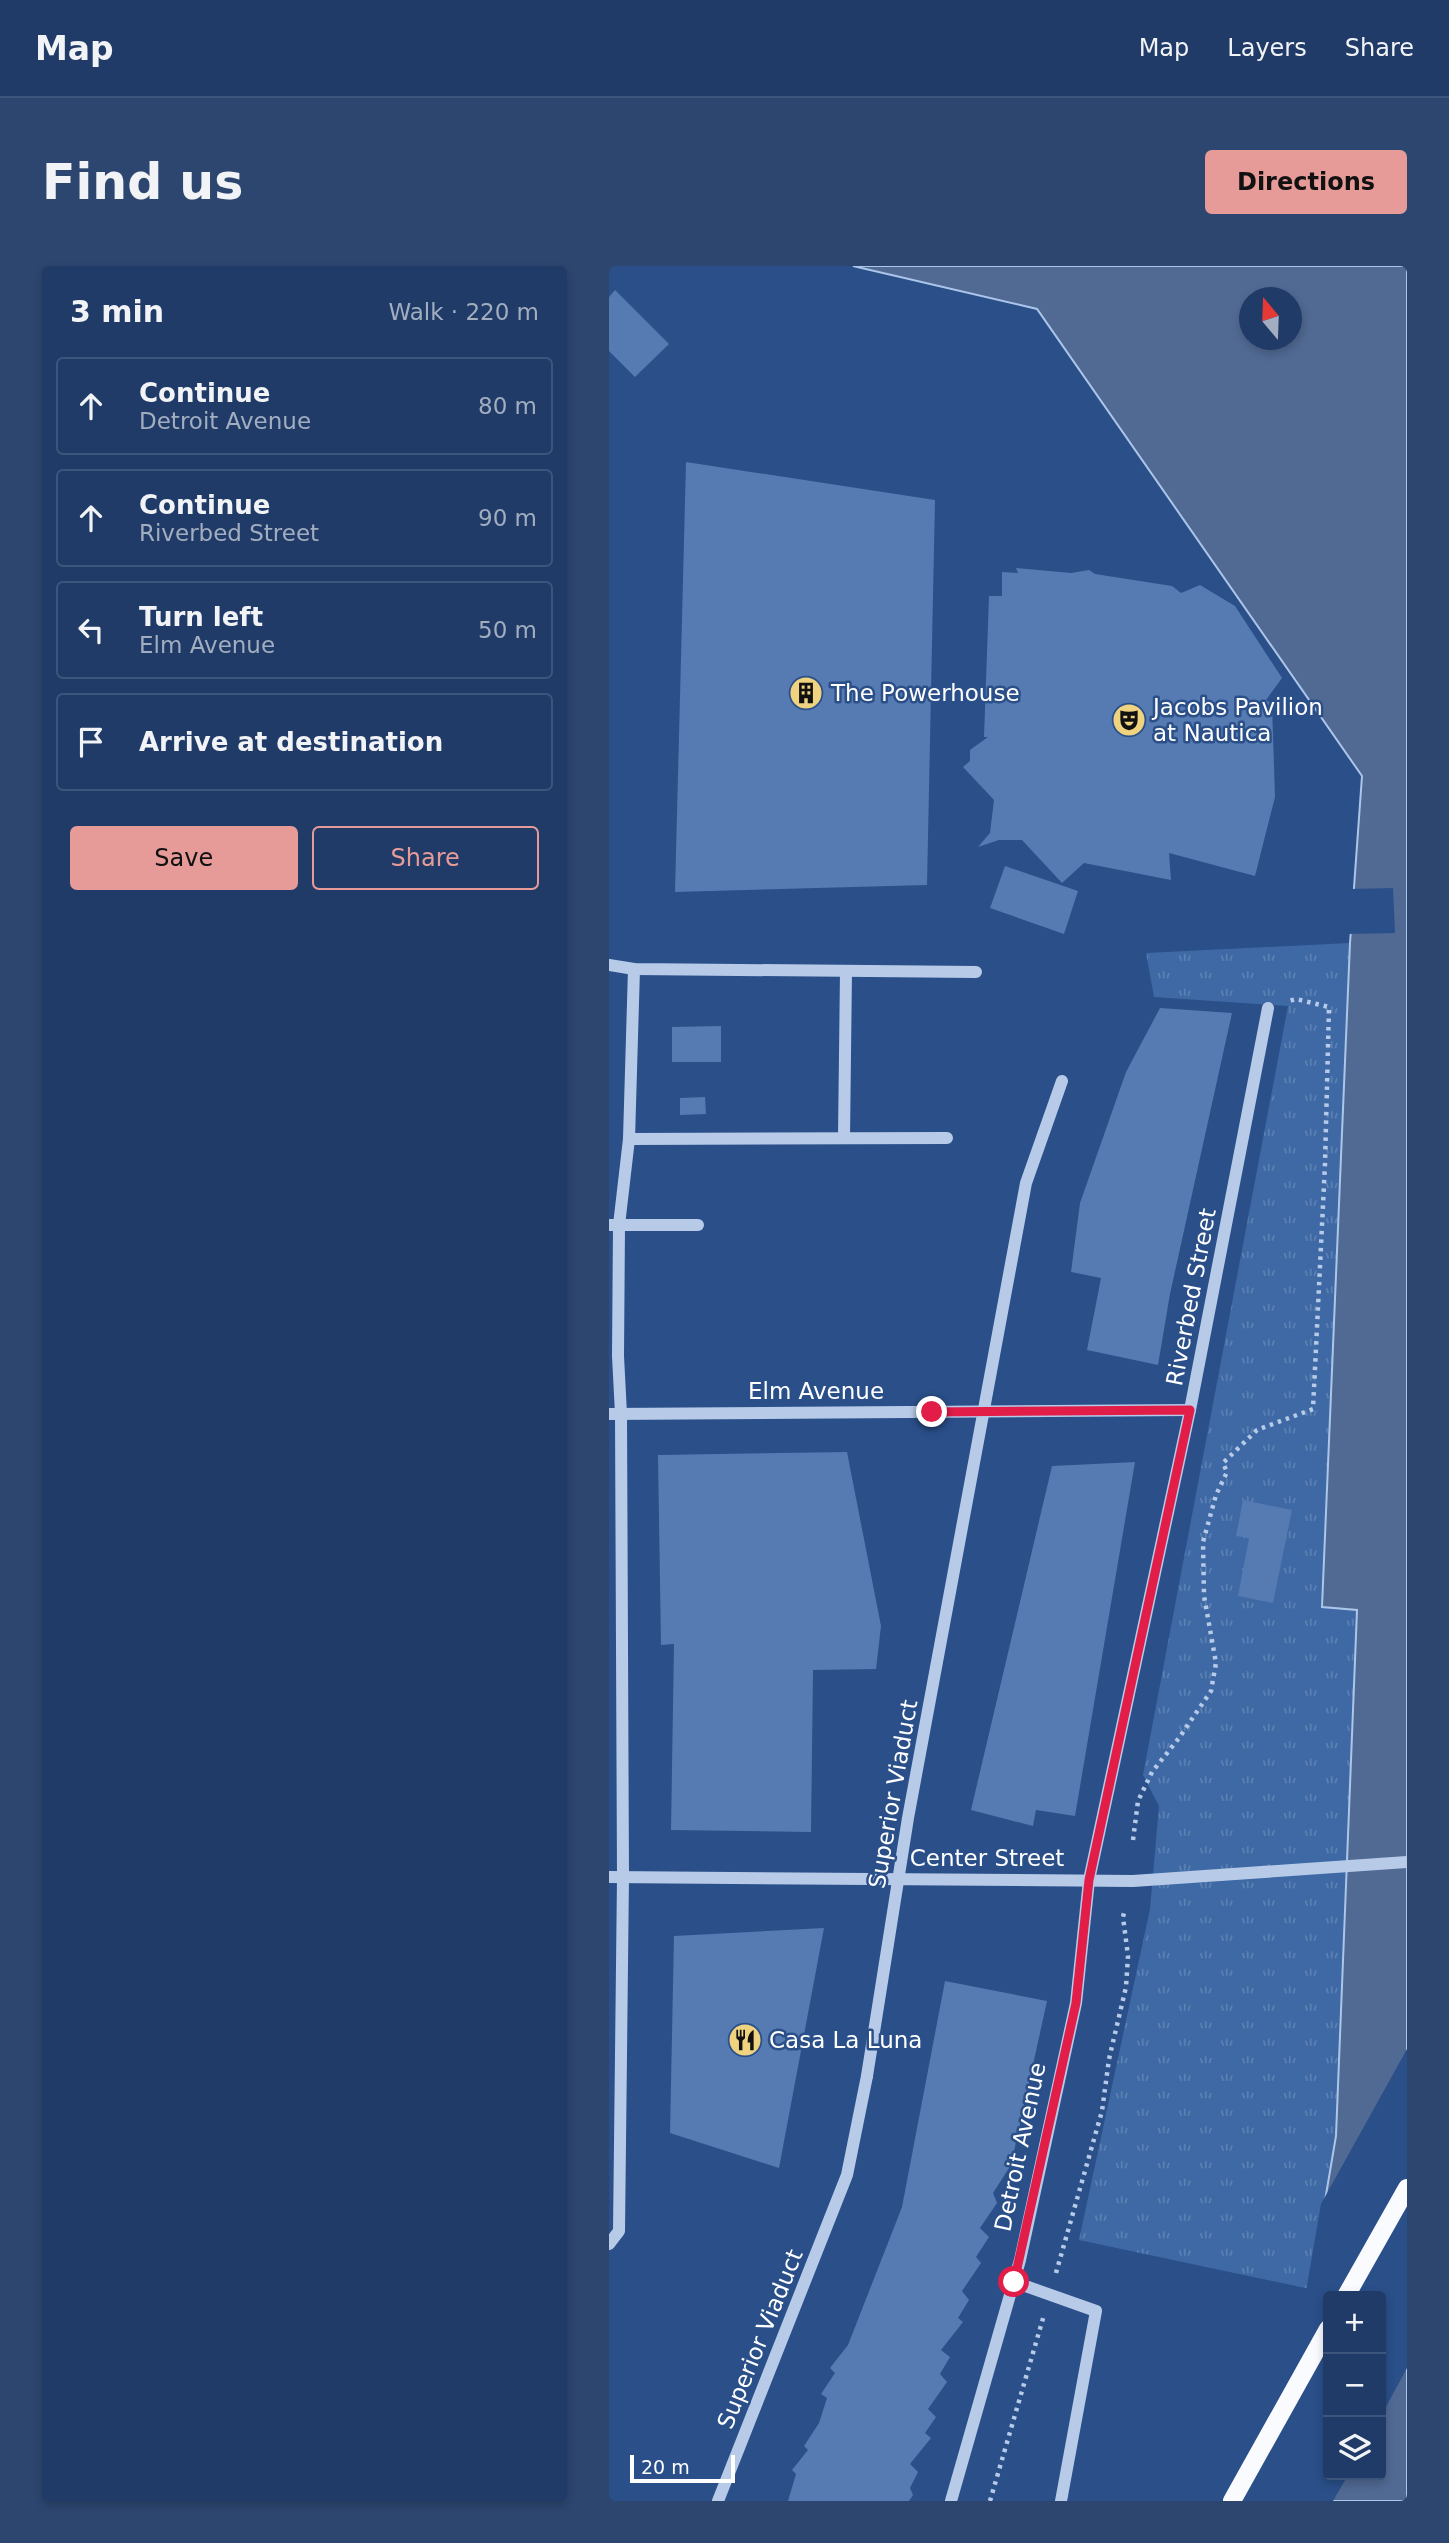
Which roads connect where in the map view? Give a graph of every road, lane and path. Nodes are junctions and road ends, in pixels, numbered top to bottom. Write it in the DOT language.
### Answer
graph roads {
  1 [pos="609,965"];
  2 [pos="634,969"];
  3 [pos="846,971"];
  4 [pos="976,972"];
  5 [pos="1268,1008"];
  6 [pos="1062,1081"];
  7 [pos="844,1138"];
  8 [pos="947,1138"];
  9 [pos="629,1139"];
  10 [pos="614,1225"];
  11 [pos="698,1225"];
  12 [pos="1190,1410"];
  13 [pos="615,1414"];
  14 [pos="1133,1840"];
  15 [pos="1407,1862"];
  16 [pos="609,1877"];
  17 [pos="623,1877"];
  18 [pos="1089,1880"];
  19 [pos="1125,1909"];
  20 [pos="1407,2188"];
  21 [pos="609,2245"];
  22 [pos="1014,2282"];
  23 [pos="1349,2291"];
  24 [pos="1049,2294"];
  25 [pos="1323,2338"];
  26 [pos="718,2501"];
  27 [pos="951,2501"];
  28 [pos="990,2501"];
  29 [pos="1061,2501"];
  30 [pos="1232,2501"];
  1 -- 2 [label="street"];
  2 -- 3 [label="street"];
  2 -- 9 [label="street"];
  3 -- 4 [label="street"];
  3 -- 7 [label="street"];
  5 -- 12 [label="street, Riverbed Street"];
  5 -- 14 [label="path"];
  6 -- 26 [label="street, Superior Viaduct, bridge"];
  7 -- 8 [label="street"];
  7 -- 9 [label="street"];
  9 -- 10 [label="street"];
  10 -- 11 [label="street"];
  10 -- 13 [label="street"];
  12 -- 13 [label="street, Elm Avenue"];
  12 -- 18 [label="street, Riverbed Street"];
  13 -- 17 [label="street"];
  15 -- 18 [label="street, Center Street"];
  16 -- 17 [label="street, Center Street"];
  17 -- 18 [label="street, Center Street"];
  17 -- 21 [label="street"];
  18 -- 22 [label="street, Detroit Avenue"];
  19 -- 24 [label="path"];
  20 -- 23 [label="main road"];
  22 -- 24 [label="street"];
  22 -- 27 [label="street, Detroit Avenue"];
  24 -- 28 [label="path"];
  24 -- 29 [label="street"];
  25 -- 30 [label="main road"];
}
